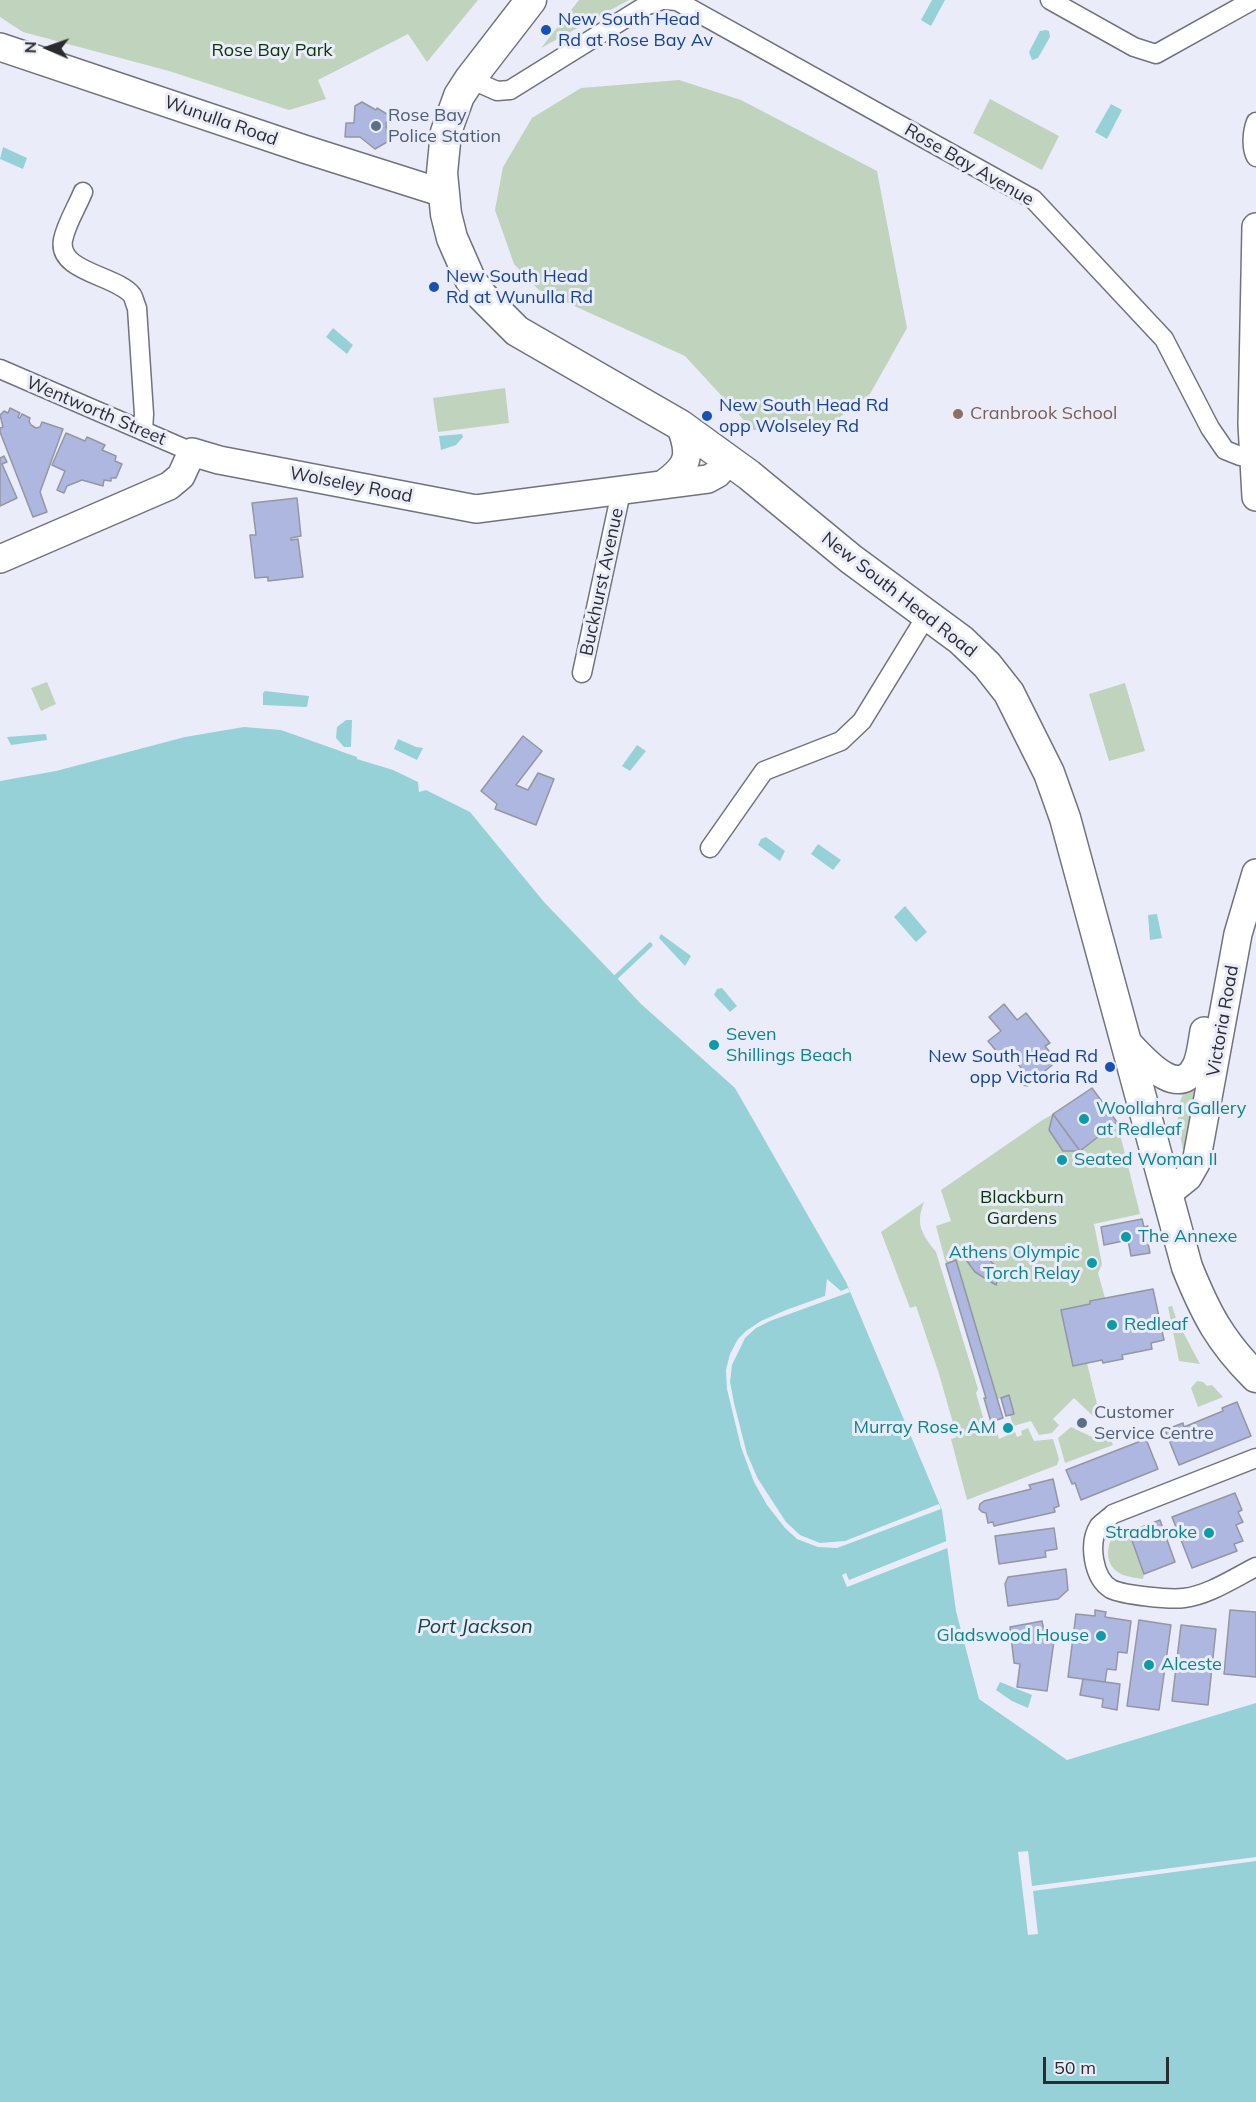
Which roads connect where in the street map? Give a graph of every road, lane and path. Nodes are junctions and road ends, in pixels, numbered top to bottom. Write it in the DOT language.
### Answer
graph roads {
  1 [pos="531,0"];
  2 [pos="664,0"];
  3 [pos="1050,0"];
  4 [pos="1253,0"];
  5 [pos="0,46"];
  6 [pos="470,79"];
  7 [pos="1256,122"];
  8 [pos="1256,158"];
  9 [pos="83,192"];
  10 [pos="443,194"];
  11 [pos="1256,227"];
  12 [pos="0,369"];
  13 [pos="680,425"];
  14 [pos="143,432"];
  15 [pos="192,452"];
  16 [pos="1252,456"];
  17 [pos="729,461"];
  18 [pos="662,486"];
  19 [pos="621,492"];
  20 [pos="1256,497"];
  21 [pos="0,559"];
  22 [pos="927,615"];
  23 [pos="582,673"];
  24 [pos="710,848"];
  25 [pos="1256,856"];
  26 [pos="1256,873"];
  27 [pos="1126,1041"];
  28 [pos="1167,1194"];
  29 [pos="1256,1377"];
  30 [pos="1256,1458"];
  31 [pos="1256,1567"];
  1 -- 6 [label="main road, New South Head Road"];
  2 -- 6 [label="street, Rose Bay Avenue"];
  2 -- 16 [label="street, Rose Bay Avenue"];
  3 -- 4 [label="street"];
  5 -- 10 [label="street, Wunulla Road"];
  6 -- 10 [label="main road, New South Head Road"];
  7 -- 8 [label="street"];
  9 -- 14 [label="street"];
  10 -- 13 [label="main road, New South Head Road"];
  11 -- 16 [label="street"];
  12 -- 14 [label="street, Wentworth Street"];
  13 -- 17 [label="main road, New South Head Road"];
  13 -- 18 [label="street"];
  14 -- 15 [label="street, Wentworth Street"];
  15 -- 19 [label="street, Wolseley Road"];
  15 -- 21 [label="street"];
  16 -- 20 [label="street"];
  17 -- 18 [label="street, Wolseley Road"];
  17 -- 22 [label="main road, New South Head Road"];
  18 -- 19 [label="street, Wolseley Road"];
  19 -- 23 [label="street, Buckhurst Avenue"];
  22 -- 24 [label="street"];
  22 -- 27 [label="main road, New South Head Road"];
  25 -- 27 [label="street"];
  26 -- 28 [label="street, Victoria Road"];
  27 -- 28 [label="main road, New South Head Road"];
  28 -- 29 [label="main road, New South Head Road"];
  30 -- 31 [label="street"];
}
